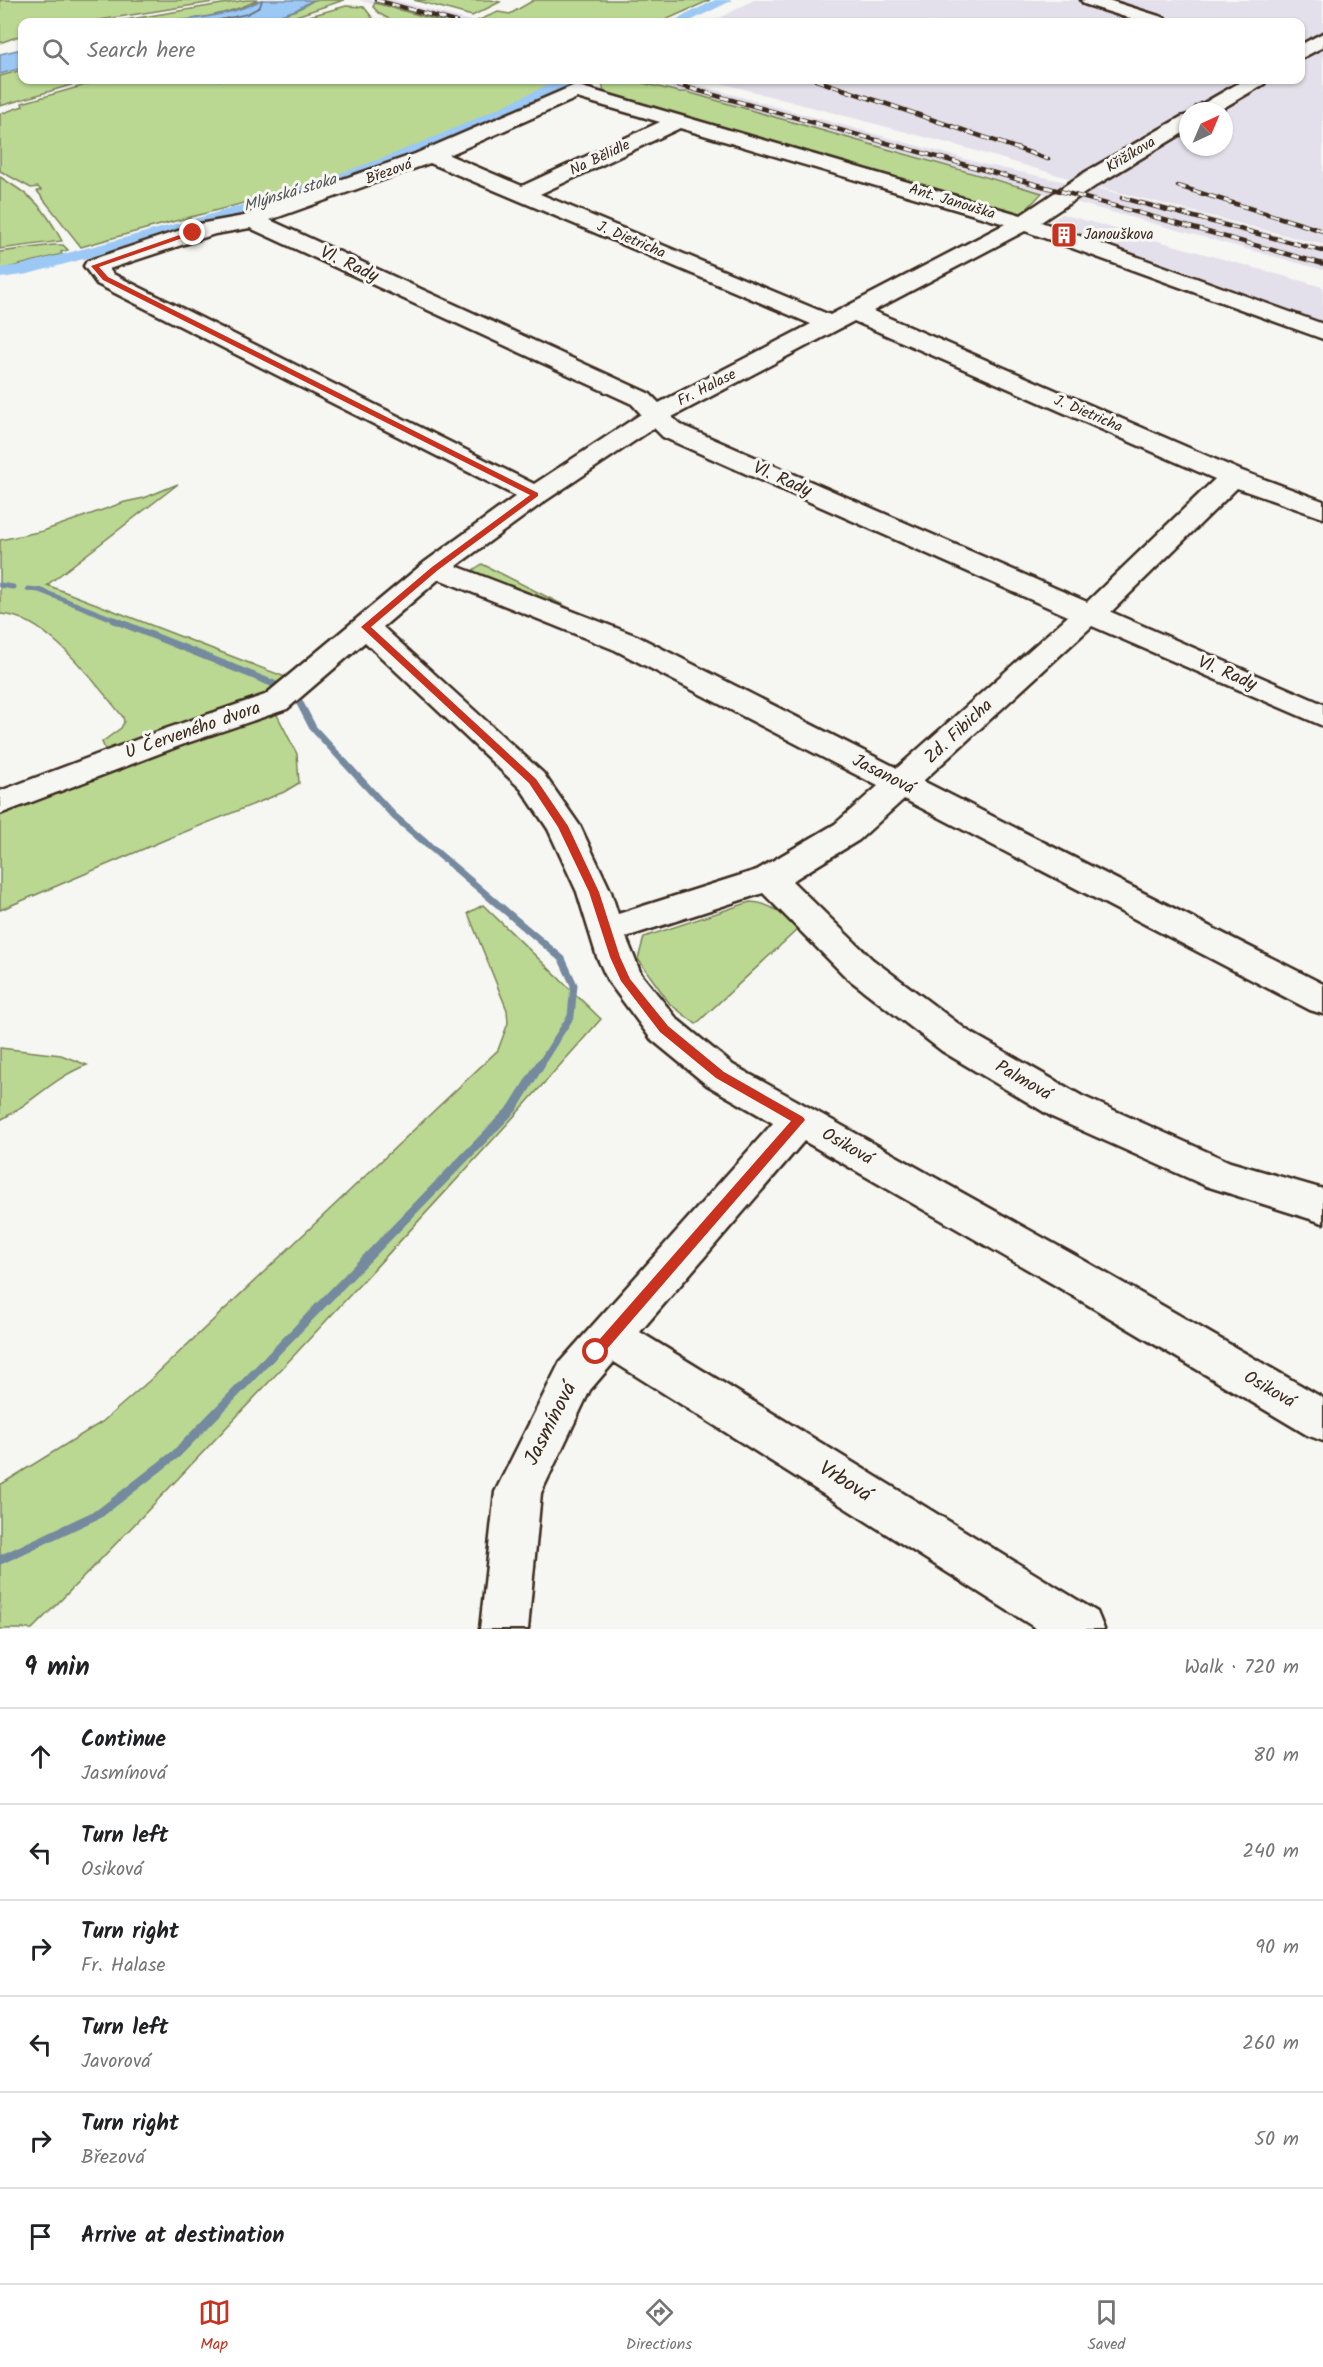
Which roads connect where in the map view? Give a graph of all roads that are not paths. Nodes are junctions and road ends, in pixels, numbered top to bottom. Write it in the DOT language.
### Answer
graph roads {
  1 [pos="1090,0"];
  2 [pos="1146,18"];
  3 [pos="1323,39"];
  4 [pos="1305,50"];
  5 [pos="1250,84"];
  6 [pos="575,90"];
  7 [pos="1219,102"];
  8 [pos="679,121"];
  9 [pos="1179,126"];
  10 [pos="432,156"];
  11 [pos="1074,190"];
  12 [pos="522,195"];
  13 [pos="255,221"];
  14 [pos="1024,224"];
  15 [pos="854,312"];
  16 [pos="831,324"];
  17 [pos="1323,332"];
  18 [pos="656,415"];
  19 [pos="1233,477"];
  20 [pos="535,495"];
  21 [pos="1323,510"];
  22 [pos="435,568"];
  23 [pos="1089,614"];
  24 [pos="366,627"];
  25 [pos="1323,716"];
  26 [pos="901,784"];
  27 [pos="0,803"];
  28 [pos="769,879"];
  29 [pos="608,930"];
  30 [pos="1323,1000"];
  31 [pos="799,1120"];
  32 [pos="1323,1206"];
  33 [pos="609,1336"];
  34 [pos="1323,1421"];
  35 [pos="504,1629"];
  36 [pos="1080,1629"];
  1 -- 2 [label="street"];
  3 -- 4 [label="street"];
  5 -- 7 [label="street"];
  6 -- 8 [label="street, Ant. Janouška"];
  6 -- 10 [label="street, Březová"];
  8 -- 12 [label="street, Na Bělidle"];
  8 -- 14 [label="street, Ant. Janouška"];
  9 -- 11 [label="street, Křižíkova"];
  10 -- 12 [label="street, J. Dietricha"];
  10 -- 13 [label="street, Březová"];
  11 -- 14 [label="street, Fr. Halase"];
  12 -- 16 [label="street, J. Dietricha"];
  13 -- 18 [label="street, Vl. Rady"];
  13 -- 20 [label="street, Březová"];
  14 -- 15 [label="street, Fr. Halase"];
  14 -- 17 [label="street, Ant. Janouška"];
  15 -- 16 [label="street, Fr. Halase"];
  15 -- 19 [label="street, J. Dietricha"];
  16 -- 18 [label="street, Fr. Halase"];
  18 -- 20 [label="street, Fr. Halase"];
  18 -- 23 [label="street, Vl. Rady"];
  19 -- 21 [label="street, J. Dietricha"];
  19 -- 23 [label="street, Zd. Fibicha"];
  20 -- 22 [label="street, Fr. Halase"];
  22 -- 24 [label="street, Fr. Halase"];
  22 -- 26 [label="street, Jasanová"];
  23 -- 25 [label="street, Vl. Rady"];
  23 -- 26 [label="street, Zd. Fibicha"];
  24 -- 27 [label="street, U Červeného dvora"];
  24 -- 29 [label="street, Osiková"];
  26 -- 28 [label="street, Zd. Fibicha"];
  26 -- 30 [label="street, Jasanová"];
  28 -- 29 [label="street, Zd. Fibicha"];
  28 -- 32 [label="street, Palmová"];
  29 -- 31 [label="street, Osiková"];
  31 -- 33 [label="street, Jasmínová"];
  31 -- 34 [label="street, Osiková"];
  33 -- 35 [label="street, Jasmínová"];
  33 -- 36 [label="street, Vrbová"];
}
